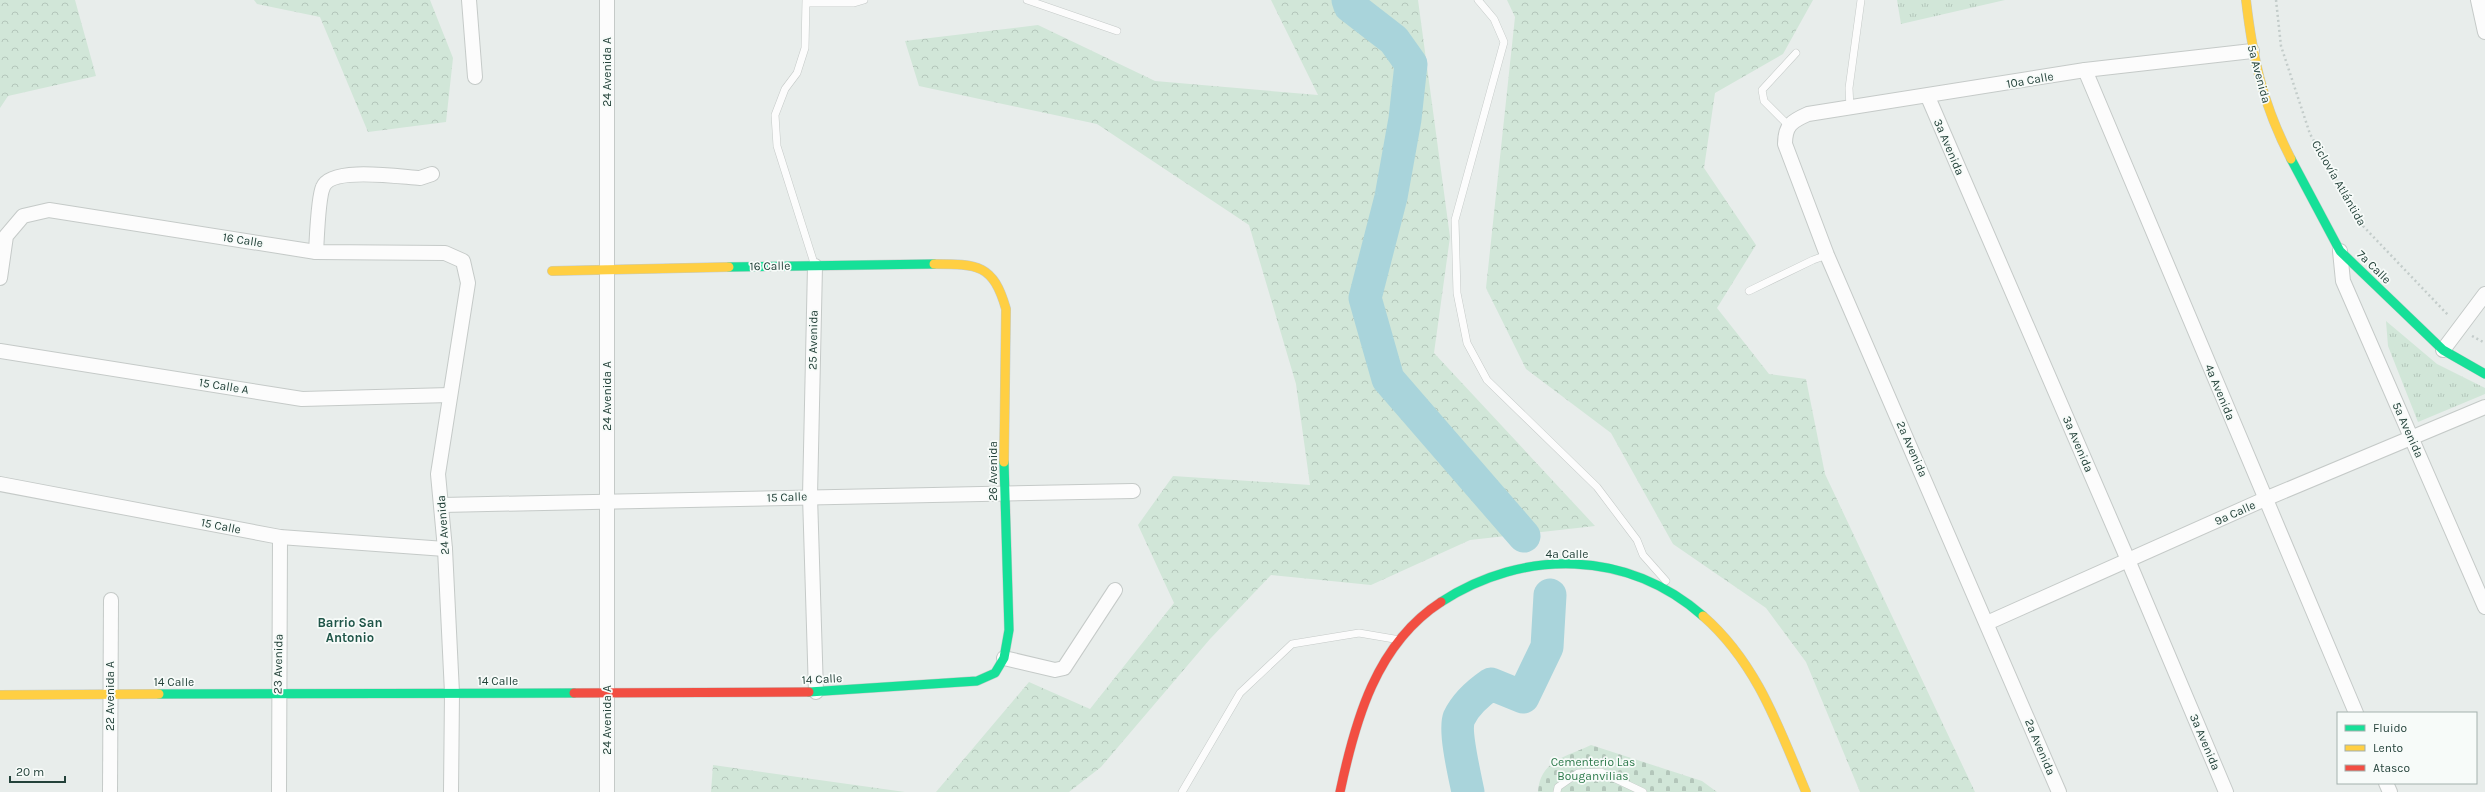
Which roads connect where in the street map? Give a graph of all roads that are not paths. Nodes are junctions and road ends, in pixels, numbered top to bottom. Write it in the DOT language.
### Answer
graph roads {
  1 [pos="468,0"];
  2 [pos="607,0"];
  3 [pos="864,0"];
  4 [pos="1027,0"];
  5 [pos="1478,0"];
  6 [pos="1862,0"];
  7 [pos="2246,0"];
  8 [pos="2478,0"];
  9 [pos="807,2"];
  10 [pos="1116,31"];
  11 [pos="2485,32"];
  12 [pos="2252,51"];
  13 [pos="1796,52"];
  14 [pos="2085,70"];
  15 [pos="475,77"];
  16 [pos="1928,97"];
  17 [pos="1850,108"];
  18 [pos="1788,125"];
  19 [pos="2284,145"];
  20 [pos="432,174"];
  21 [pos="2340,251"];
  22 [pos="316,252"];
  23 [pos="1827,255"];
  24 [pos="463,261"];
  25 [pos="815,266"];
  26 [pos="607,268"];
  27 [pos="987,270"];
  28 [pos="552,271"];
  29 [pos="0,278"];
  30 [pos="1749,291"];
  31 [pos="2485,294"];
  32 [pos="2443,350"];
  33 [pos="0,351"];
  34 [pos="2485,374"];
  35 [pos="450,395"];
  36 [pos="2485,407"];
  37 [pos="2411,437"];
  38 [pos="0,484"];
  39 [pos="1133,491"];
  40 [pos="1004,494"];
  41 [pos="810,496"];
  42 [pos="2266,499"];
  43 [pos="607,503"];
  44 [pos="442,505"];
  45 [pos="280,537"];
  46 [pos="445,548"];
  47 [pos="2128,560"];
  48 [pos="1115,590"];
  49 [pos="1680,598"];
  50 [pos="111,600"];
  51 [pos="2485,607"];
  52 [pos="1987,623"];
  53 [pos="1402,640"];
  54 [pos="1004,658"];
  55 [pos="995,673"];
  56 [pos="607,692"];
  57 [pos="816,692"];
  58 [pos="452,693"];
  59 [pos="110,694"];
  60 [pos="278,694"];
  61 [pos="0,695"];
  62 [pos="2356,712"];
  63 [pos="110,792"];
  64 [pos="279,792"];
  65 [pos="451,792"];
  66 [pos="606,792"];
  67 [pos="1182,792"];
  68 [pos="1340,792"];
  69 [pos="1557,792"];
  70 [pos="1643,792"];
  71 [pos="1806,792"];
  72 [pos="2059,792"];
  73 [pos="2226,792"];
  1 -- 15 [label="street"];
  2 -- 26 [label="street, 24 Avenida A"];
  3 -- 9 [label="lane"];
  4 -- 10 [label="lane"];
  5 -- 49 [label="lane"];
  6 -- 17 [label="lane"];
  7 -- 12 [label="street, 5a Avenida"];
  8 -- 11 [label="street"];
  9 -- 25 [label="lane, 25 Avenida"];
  12 -- 14 [label="street, 10a Calle"];
  12 -- 19 [label="street, 5a Avenida"];
  13 -- 18 [label="lane"];
  14 -- 16 [label="street, 10a Calle"];
  14 -- 42 [label="street, 4a Avenida"];
  16 -- 17 [label="street, 10a Calle"];
  16 -- 47 [label="street, 3a Avenida"];
  17 -- 18 [label="street, 10a Calle"];
  18 -- 23 [label="street, 2a Avenida"];
  19 -- 21 [label="street, 7a Calle"];
  20 -- 22 [label="street"];
  21 -- 32 [label="street, 7a Calle"];
  21 -- 37 [label="street, 5a Avenida"];
  22 -- 24 [label="street, 16 Calle"];
  22 -- 29 [label="street, 16 Calle"];
  23 -- 30 [label="lane"];
  23 -- 52 [label="street, 2a Avenida"];
  24 -- 35 [label="street, 24 Avenida"];
  25 -- 26 [label="street, 16 Calle"];
  25 -- 27 [label="street, 16 Calle"];
  25 -- 41 [label="street, 25 Avenida"];
  26 -- 28 [label="street, 16 Calle"];
  26 -- 43 [label="street, 24 Avenida A"];
  27 -- 40 [label="street, 26 Avenida"];
  31 -- 32 [label="street"];
  32 -- 34 [label="street, 7a Calle"];
  33 -- 35 [label="street, 15 Calle A"];
  35 -- 44 [label="street, 24 Avenida"];
  36 -- 37 [label="street, 9a Calle"];
  37 -- 42 [label="street, 9a Calle"];
  37 -- 51 [label="street, 5a Avenida"];
  38 -- 45 [label="street, 15 Calle"];
  39 -- 40 [label="street, 15 Calle"];
  40 -- 41 [label="street, 15 Calle"];
  40 -- 54 [label="street, 26 Avenida"];
  41 -- 43 [label="street, 15 Calle"];
  41 -- 57 [label="street, 25 Avenida"];
  42 -- 47 [label="street, 9a Calle"];
  42 -- 62 [label="street, 4a Avenida"];
  43 -- 44 [label="street, 15 Calle"];
  43 -- 56 [label="street, 24 Avenida A"];
  44 -- 46 [label="street, 24 Avenida"];
  45 -- 46 [label="street, 15 Calle"];
  45 -- 60 [label="street, 23 Avenida"];
  46 -- 58 [label="street, 24 Avenida"];
  47 -- 52 [label="street, 9a Calle"];
  47 -- 73 [label="street, 3a Avenida"];
  48 -- 54 [label="street"];
  49 -- 53 [label="street, 4a Calle"];
  49 -- 71 [label="street, 4a Calle"];
  50 -- 59 [label="street, 22 Avenida A"];
  52 -- 72 [label="street, 2a Avenida"];
  53 -- 67 [label="lane"];
  53 -- 68 [label="street, 4a Calle"];
  54 -- 55 [label="street, 26 Avenida"];
  55 -- 57 [label="street, 14 Calle"];
  56 -- 57 [label="street, 14 Calle"];
  56 -- 58 [label="street, 14 Calle"];
  56 -- 66 [label="street, 24 Avenida A"];
  58 -- 60 [label="street, 14 Calle"];
  58 -- 65 [label="street, 24 Avenida"];
  59 -- 60 [label="street, 14 Calle"];
  59 -- 61 [label="street, 14 Calle"];
  59 -- 63 [label="street, 22 Avenida A"];
  60 -- 64 [label="street, 23 Avenida"];
  69 -- 70 [label="lane"];
}
